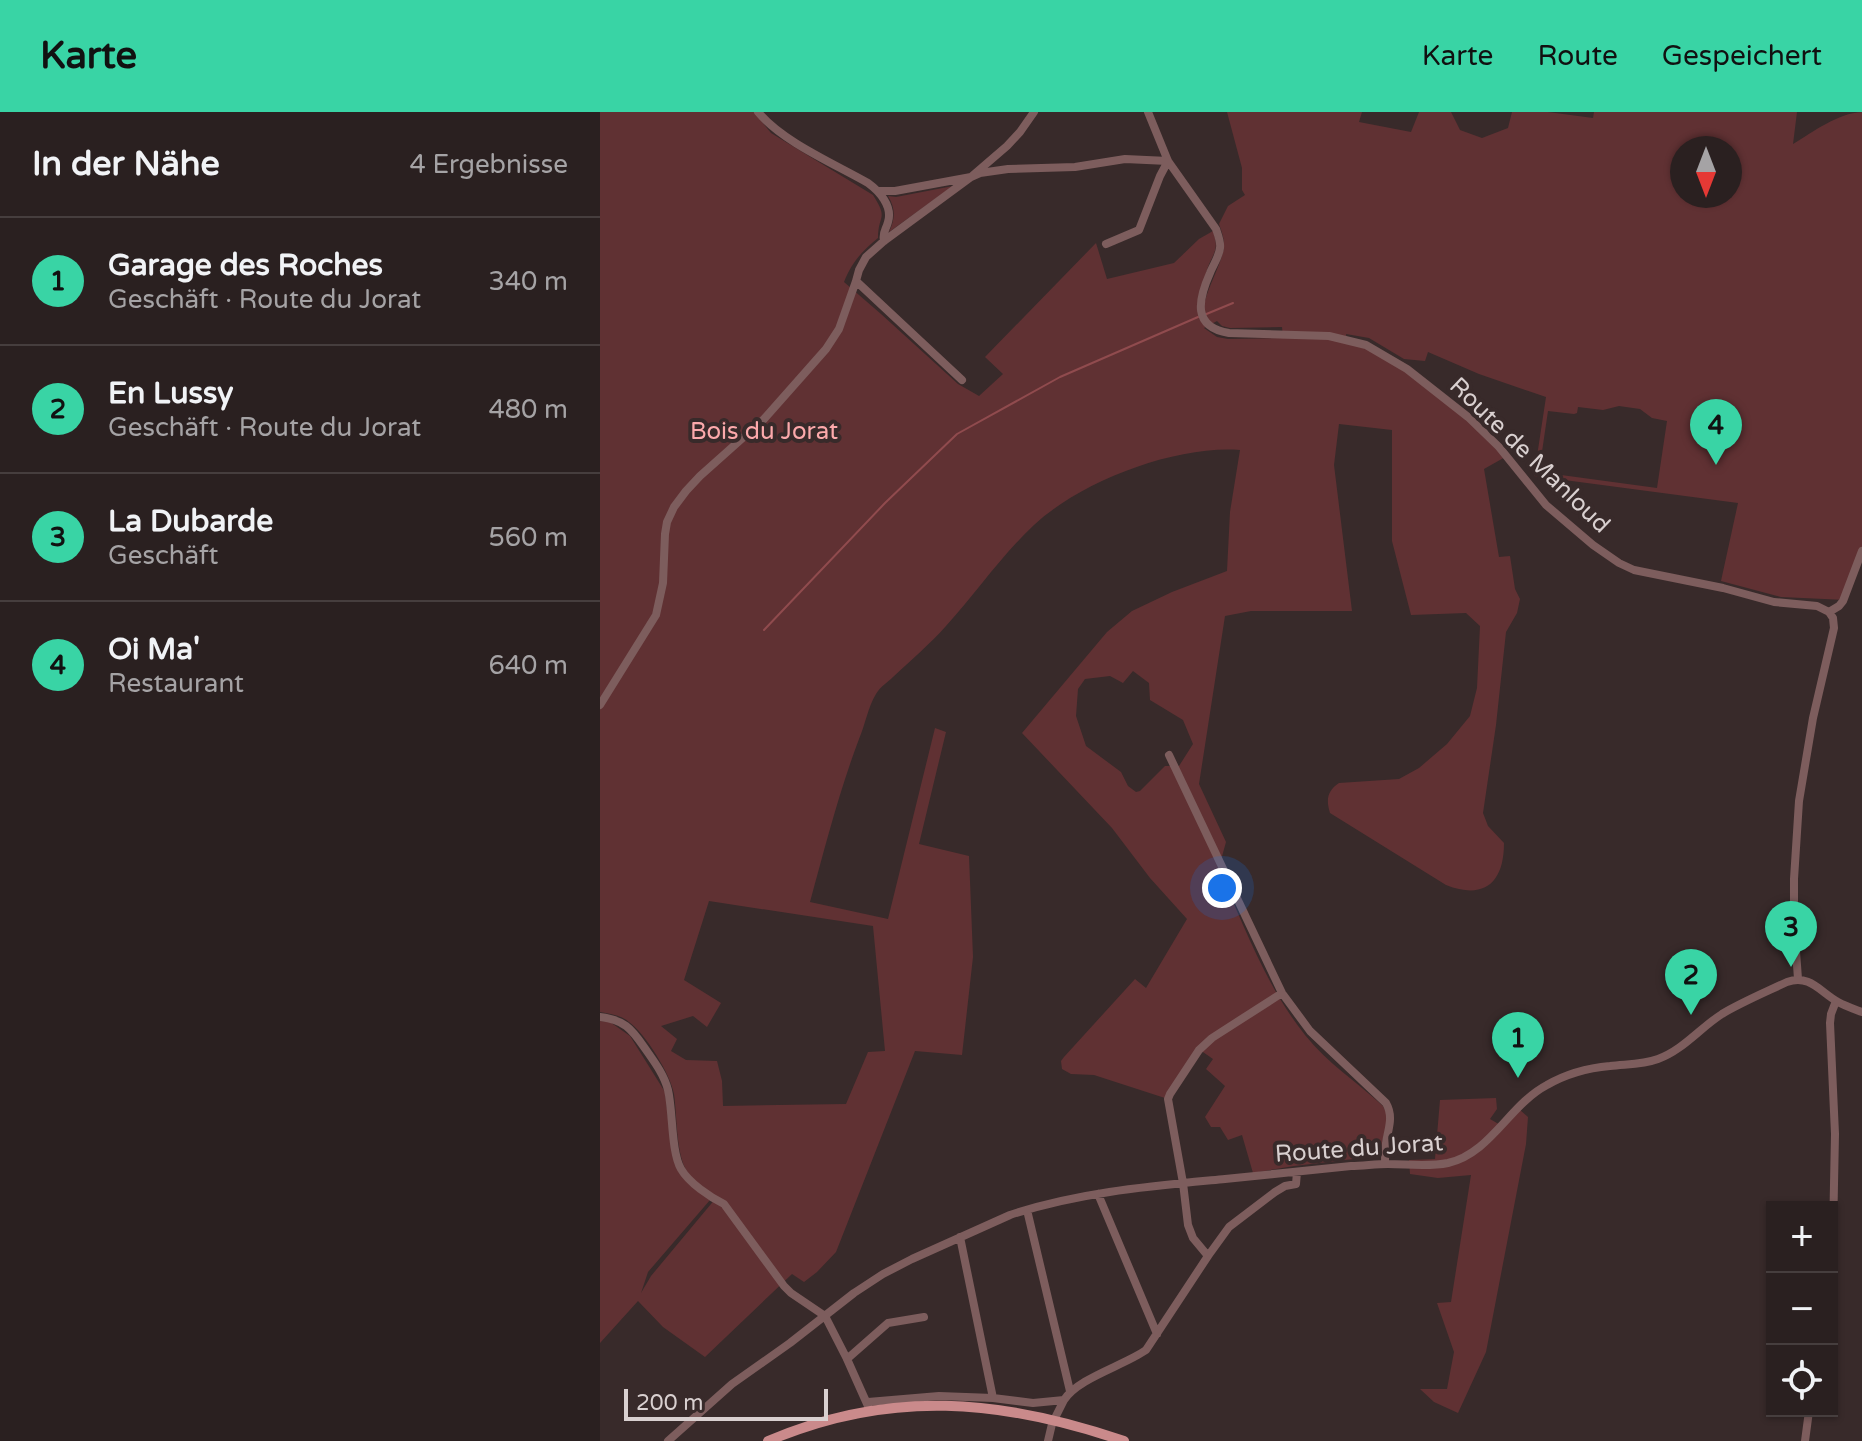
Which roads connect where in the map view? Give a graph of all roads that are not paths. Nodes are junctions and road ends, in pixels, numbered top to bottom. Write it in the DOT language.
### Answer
graph roads {
  1 [pos="758,112"];
  2 [pos="1034,112"];
  3 [pos="1148,112"];
  4 [pos="1168,161"];
  5 [pos="971,177"];
  6 [pos="879,191"];
  7 [pos="884,241"];
  8 [pos="1106,244"];
  9 [pos="856,281"];
  10 [pos="962,380"];
  11 [pos="1862,551"];
  12 [pos="1829,612"];
  13 [pos="600,705"];
  14 [pos="1169,755"];
  15 [pos="1798,979"];
  16 [pos="1282,993"];
  17 [pos="1836,1001"];
  18 [pos="1862,1012"];
  19 [pos="600,1017"];
  20 [pos="1385,1164"];
  21 [pos="1297,1172"];
  22 [pos="1183,1183"];
  23 [pos="1098,1194"];
  24 [pos="1027,1210"];
  25 [pos="960,1237"];
  26 [pos="1208,1256"];
  27 [pos="1832,1273"];
  28 [pos="825,1316"];
  29 [pos="924,1317"];
  30 [pos="1157,1334"];
  31 [pos="847,1359"];
  32 [pos="1070,1391"];
  33 [pos="993,1398"];
  34 [pos="1064,1400"];
  35 [pos="868,1407"];
  36 [pos="1808,1417"];
  37 [pos="1055,1419"];
  38 [pos="668,1441"];
  39 [pos="768,1441"];
  40 [pos="1048,1441"];
  41 [pos="1124,1441"];
  42 [pos="1805,1441"];
  1 -- 6 [label="street"];
  2 -- 5 [label="street"];
  3 -- 4 [label="street, Route de Manloud"];
  4 -- 5 [label="street"];
  4 -- 8 [label="street"];
  4 -- 12 [label="street, Route de Manloud"];
  5 -- 6 [label="street"];
  5 -- 7 [label="street"];
  6 -- 7 [label="street"];
  7 -- 9 [label="street"];
  9 -- 10 [label="street"];
  9 -- 13 [label="street"];
  11 -- 12 [label="street"];
  12 -- 15 [label="street"];
  14 -- 16 [label="street"];
  15 -- 17 [label="street"];
  15 -- 20 [label="street, Route du Jorat"];
  16 -- 20 [label="street"];
  16 -- 22 [label="street"];
  17 -- 18 [label="street"];
  17 -- 27 [label="street"];
  19 -- 28 [label="street"];
  20 -- 21 [label="street, Route du Jorat"];
  21 -- 22 [label="street, Route du Jorat"];
  21 -- 26 [label="street"];
  22 -- 23 [label="street, Route du Jorat"];
  22 -- 26 [label="street"];
  23 -- 24 [label="street, Route du Jorat"];
  23 -- 30 [label="street"];
  24 -- 25 [label="street, Route du Jorat"];
  24 -- 32 [label="street"];
  25 -- 28 [label="street, Route du Jorat"];
  25 -- 33 [label="street"];
  26 -- 30 [label="street"];
  28 -- 31 [label="street"];
  28 -- 38 [label="street, Route du Jorat"];
  29 -- 31 [label="street"];
  30 -- 32 [label="street"];
  31 -- 35 [label="street"];
  32 -- 34 [label="street"];
  33 -- 34 [label="street"];
  33 -- 35 [label="street"];
  34 -- 37 [label="street"];
  35 -- 37 [label="main road"];
  35 -- 39 [label="main road"];
  36 -- 42 [label="street"];
  37 -- 40 [label="street"];
  37 -- 41 [label="main road"];
}
